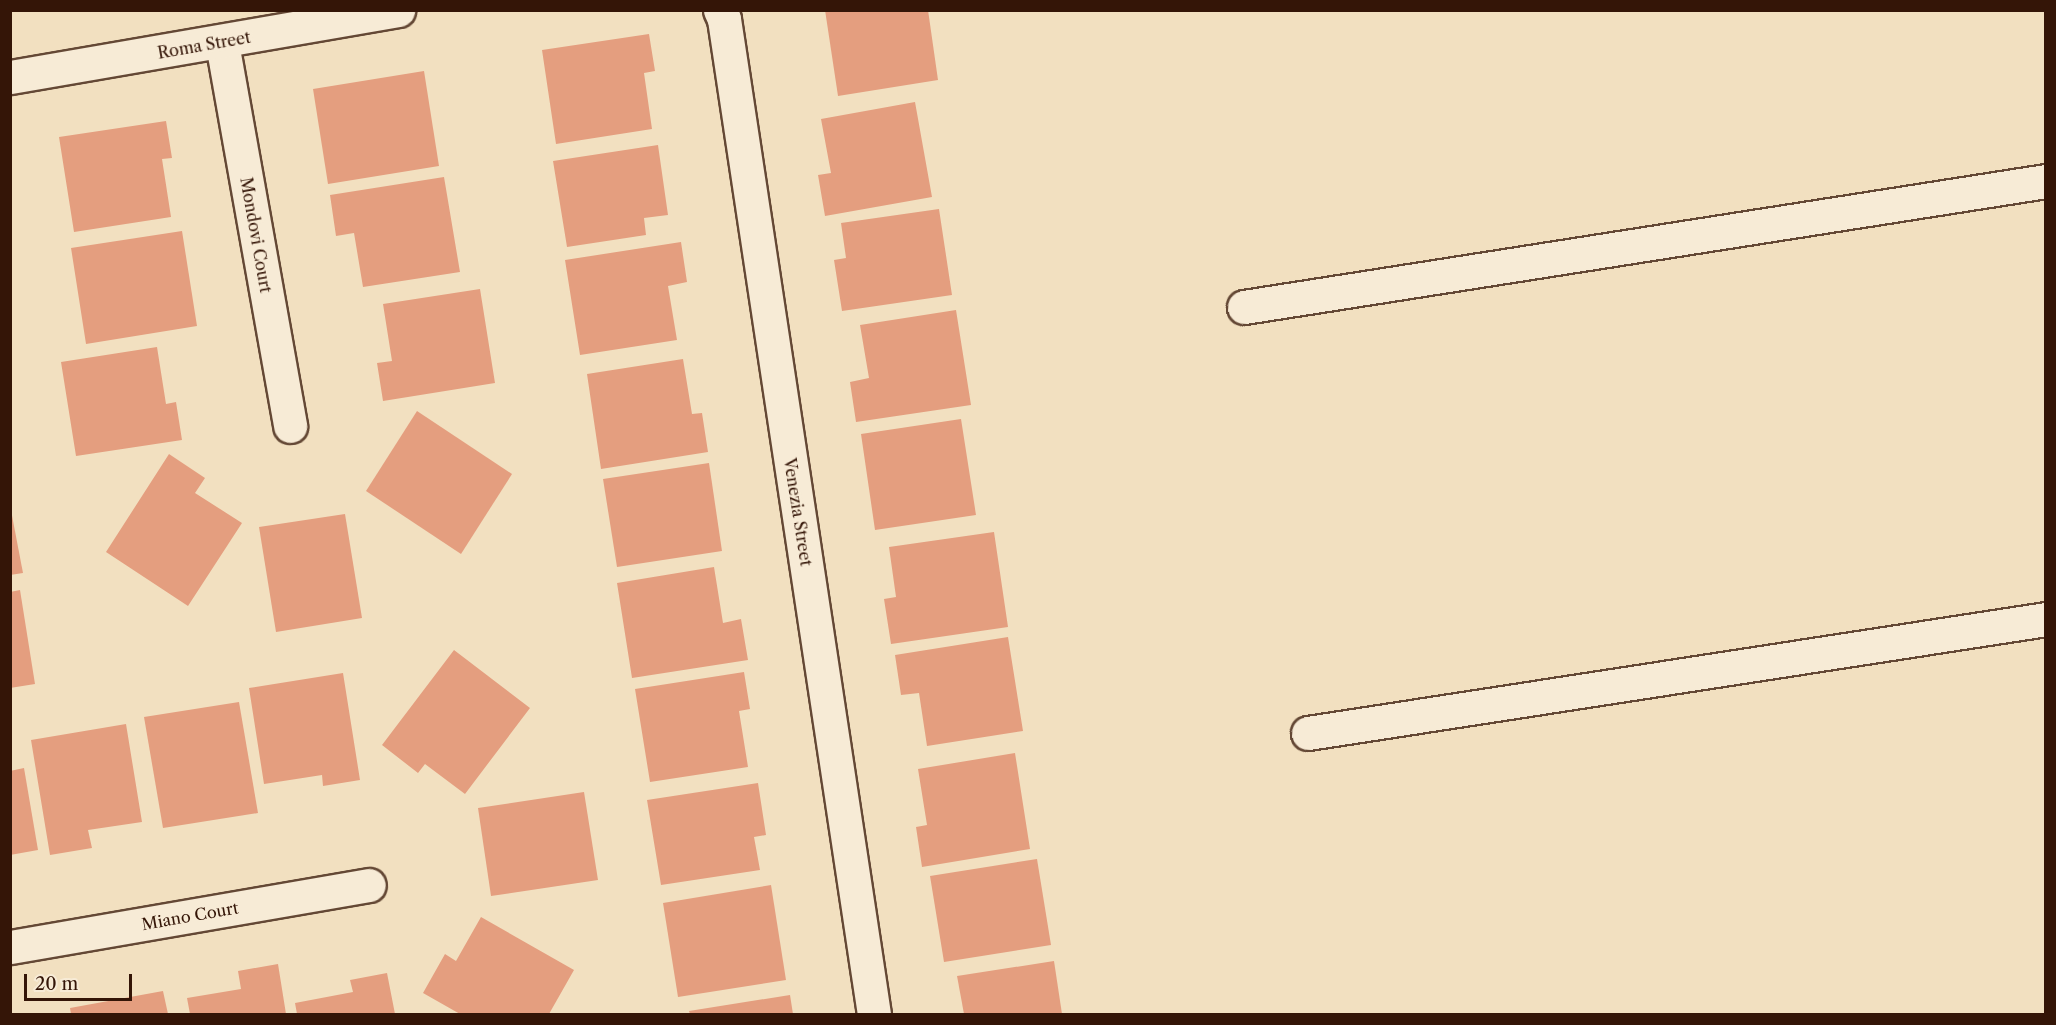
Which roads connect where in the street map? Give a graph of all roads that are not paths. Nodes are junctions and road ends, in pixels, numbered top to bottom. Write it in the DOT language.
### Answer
graph roads {
  1 [pos="398,10"];
  2 [pos="720,10"];
  3 [pos="222,43"];
  4 [pos="10,77"];
  5 [pos="2046,181"];
  6 [pos="1244,307"];
  7 [pos="290,426"];
  8 [pos="2046,619"];
  9 [pos="1308,733"];
  10 [pos="369,885"];
  11 [pos="10,947"];
  12 [pos="874,1014"];
  1 -- 3 [label="street, Roma Street"];
  2 -- 12 [label="street, Venezia Street"];
  3 -- 4 [label="street, Roma Street"];
  3 -- 7 [label="street, Mondovi Court"];
  5 -- 6 [label="street"];
  8 -- 9 [label="street"];
  10 -- 11 [label="street, Miano Court"];
}
